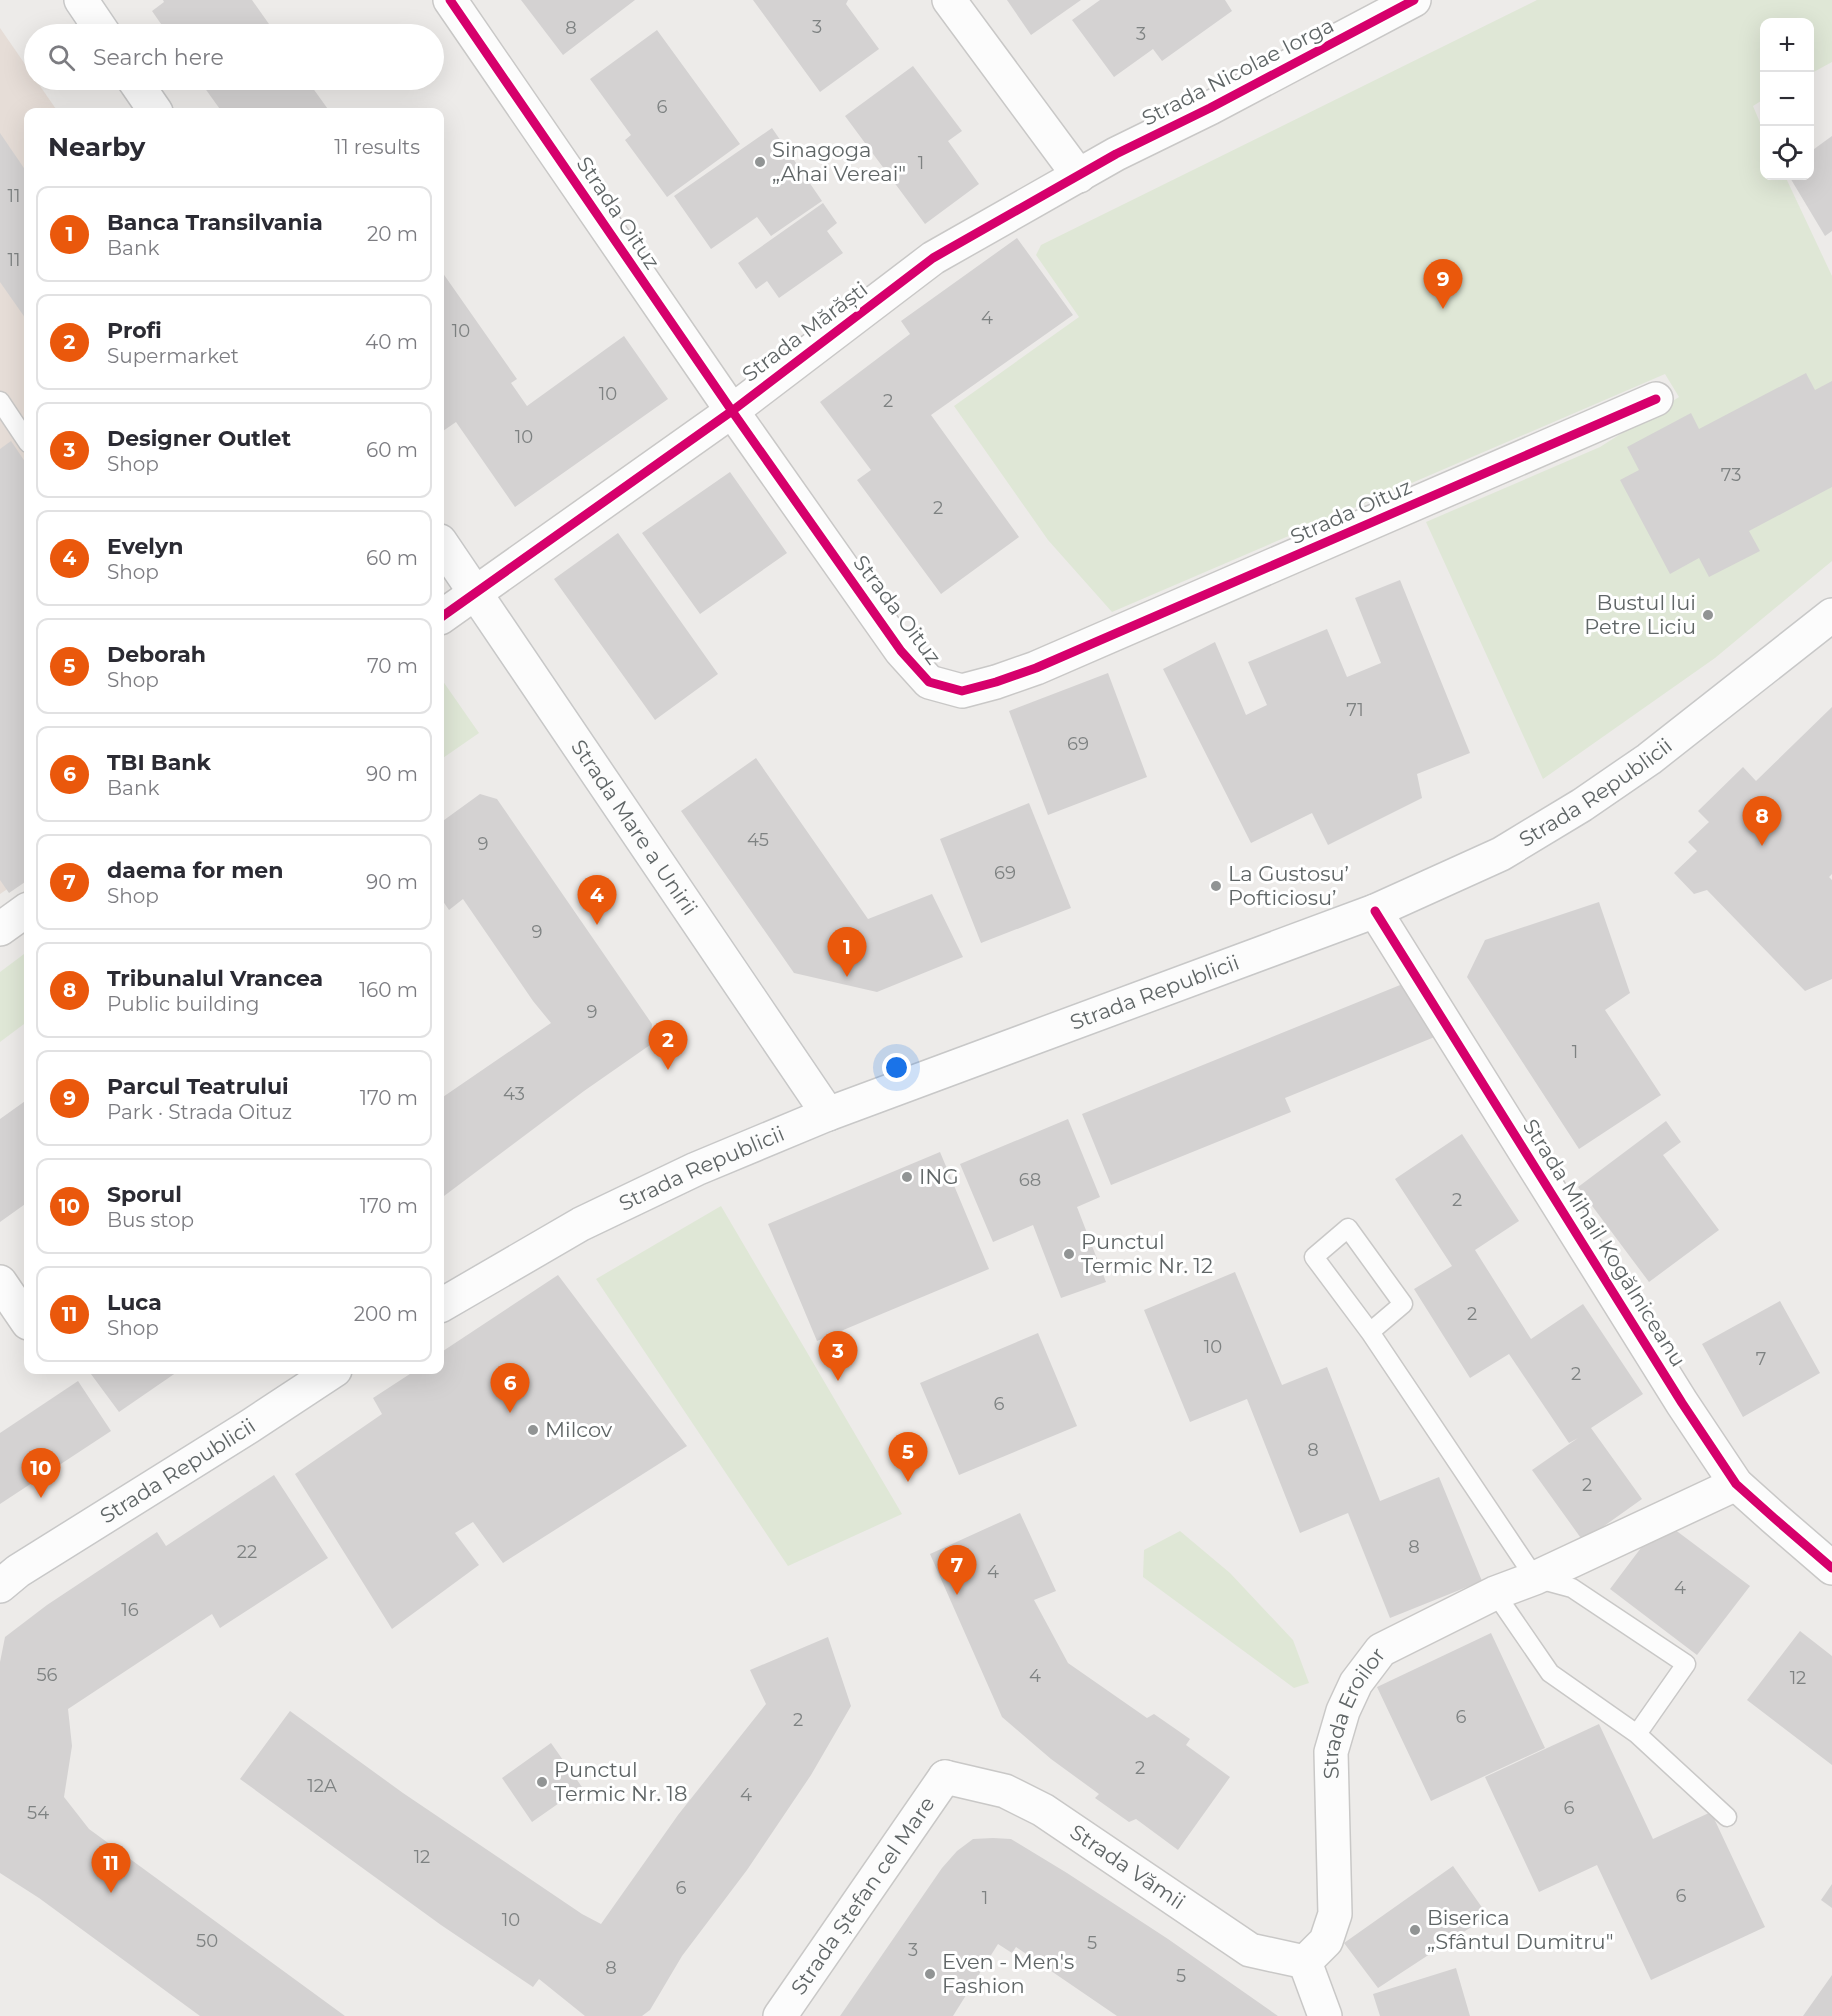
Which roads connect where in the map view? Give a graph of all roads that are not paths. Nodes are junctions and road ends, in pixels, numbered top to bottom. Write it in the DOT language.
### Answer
graph roads {
  1 [pos="81,0"];
  2 [pos="450,0"];
  3 [pos="949,0"];
  4 [pos="1414,0"];
  5 [pos="97,24"];
  6 [pos="141,90"];
  7 [pos="153,108"];
  8 [pos="1078,176"];
  9 [pos="1656,399"];
  10 [pos="0,401"];
  11 [pos="732,411"];
  12 [pos="24,437"];
  13 [pos="444,547"];
  14 [pos="474,593"];
  15 [pos="444,615"];
  16 [pos="1832,615"];
  17 [pos="1375,911"];
  18 [pos="24,912"];
  19 [pos="0,929"];
  20 [pos="828,1114"];
  21 [pos="0,1282"];
  22 [pos="444,1304"];
  23 [pos="24,1317"];
  24 [pos="1370,1332"];
  25 [pos="329,1374"];
  26 [pos="1737,1484"];
  27 [pos="1832,1568"];
  28 [pos="1535,1578"];
  29 [pos="6,1579"];
  30 [pos="1495,1593"];
  31 [pos="1637,1734"];
  32 [pos="945,1777"];
  33 [pos="1728,1817"];
  34 [pos="1305,1962"];
  35 [pos="780,2016"];
  36 [pos="1325,2016"];
  1 -- 5 [label="street"];
  2 -- 11 [label="street, Strada Oituz"];
  3 -- 8 [label="street"];
  4 -- 8 [label="street, Strada Nicolae Iorga"];
  6 -- 7 [label="street"];
  8 -- 11 [label="street, Strada Mărăști"];
  9 -- 11 [label="street, Strada Oituz"];
  10 -- 12 [label="lane"];
  11 -- 14 [label="street, Strada Mărăști"];
  13 -- 14 [label="street, Strada Mare a Unirii"];
  14 -- 15 [label="street, Strada Mărăști"];
  14 -- 20 [label="street, Strada Mare a Unirii"];
  16 -- 17 [label="street, Strada Republicii"];
  17 -- 20 [label="street, Strada Republicii"];
  17 -- 26 [label="street, Strada Mihail Kogălniceanu"];
  18 -- 19 [label="street"];
  20 -- 22 [label="street, Strada Republicii"];
  21 -- 23 [label="street"];
  24 -- 24 [label="lane"];
  24 -- 28 [label="lane"];
  25 -- 29 [label="street, Strada Republicii"];
  26 -- 27 [label="street, Strada Mihail Kogălniceanu"];
  26 -- 28 [label="street, Strada Eroilor"];
  28 -- 30 [label="street, Strada Eroilor"];
  28 -- 31 [label="lane"];
  30 -- 31 [label="lane"];
  30 -- 34 [label="street, Strada Eroilor"];
  31 -- 33 [label="lane"];
  32 -- 34 [label="street, Strada Vămii"];
  32 -- 35 [label="street, Strada Ștefan cel Mare"];
  34 -- 36 [label="street"];
}
